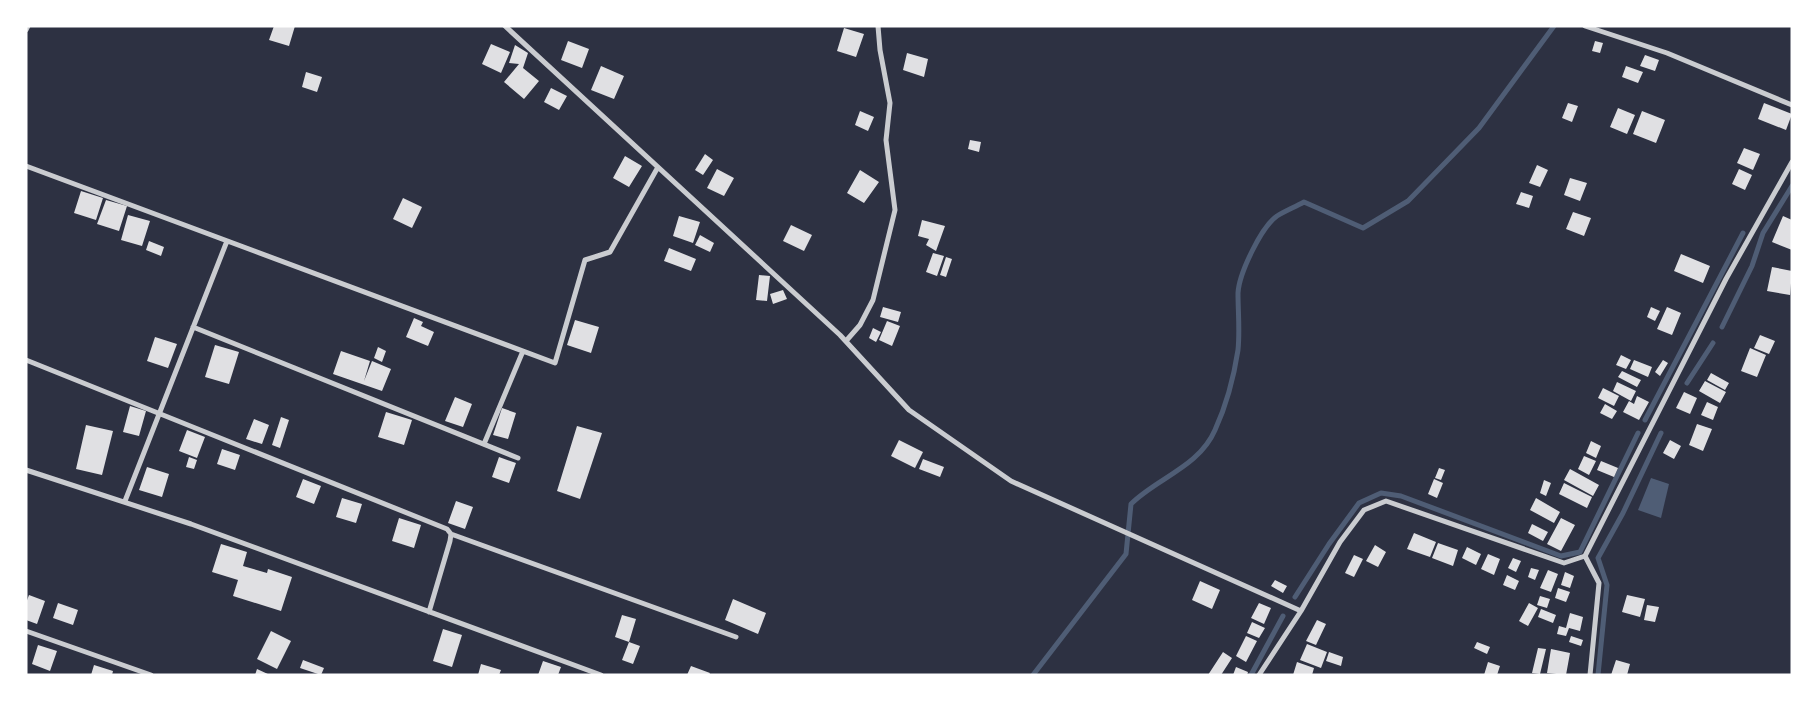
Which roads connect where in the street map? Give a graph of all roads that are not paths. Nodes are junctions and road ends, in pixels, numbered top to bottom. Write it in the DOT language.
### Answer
graph roads {
  1 [pos="28,26"];
  2 [pos="505,26"];
  3 [pos="878,26"];
  4 [pos="1585,26"];
  5 [pos="26,30"];
  6 [pos="1792,105"];
  7 [pos="1792,162"];
  8 [pos="26,166"];
  9 [pos="658,166"];
  10 [pos="227,241"];
  11 [pos="193,327"];
  12 [pos="846,341"];
  13 [pos="523,351"];
  14 [pos="26,360"];
  15 [pos="160,413"];
  16 [pos="484,444"];
  17 [pos="518,458"];
  18 [pos="26,470"];
  19 [pos="125,501"];
  20 [pos="451,534"];
  21 [pos="1585,556"];
  22 [pos="1301,611"];
  23 [pos="429,612"];
  24 [pos="26,632"];
  25 [pos="736,637"];
  26 [pos="151,675"];
  27 [pos="601,675"];
  28 [pos="1259,675"];
  29 [pos="1590,675"];
  1 -- 5 [label="street"];
  2 -- 9 [label="street"];
  3 -- 12 [label="street"];
  4 -- 6 [label="street"];
  7 -- 21 [label="street"];
  8 -- 10 [label="street"];
  9 -- 12 [label="street"];
  9 -- 13 [label="street"];
  10 -- 11 [label="street"];
  10 -- 13 [label="street"];
  11 -- 15 [label="street"];
  11 -- 16 [label="street"];
  12 -- 22 [label="street"];
  13 -- 16 [label="street"];
  14 -- 15 [label="street"];
  15 -- 19 [label="street"];
  15 -- 20 [label="street"];
  16 -- 17 [label="street"];
  18 -- 19 [label="street"];
  19 -- 23 [label="street"];
  20 -- 23 [label="street"];
  20 -- 25 [label="street"];
  21 -- 22 [label="street"];
  21 -- 29 [label="street"];
  22 -- 28 [label="street"];
  23 -- 27 [label="street"];
  24 -- 26 [label="street"];
}
